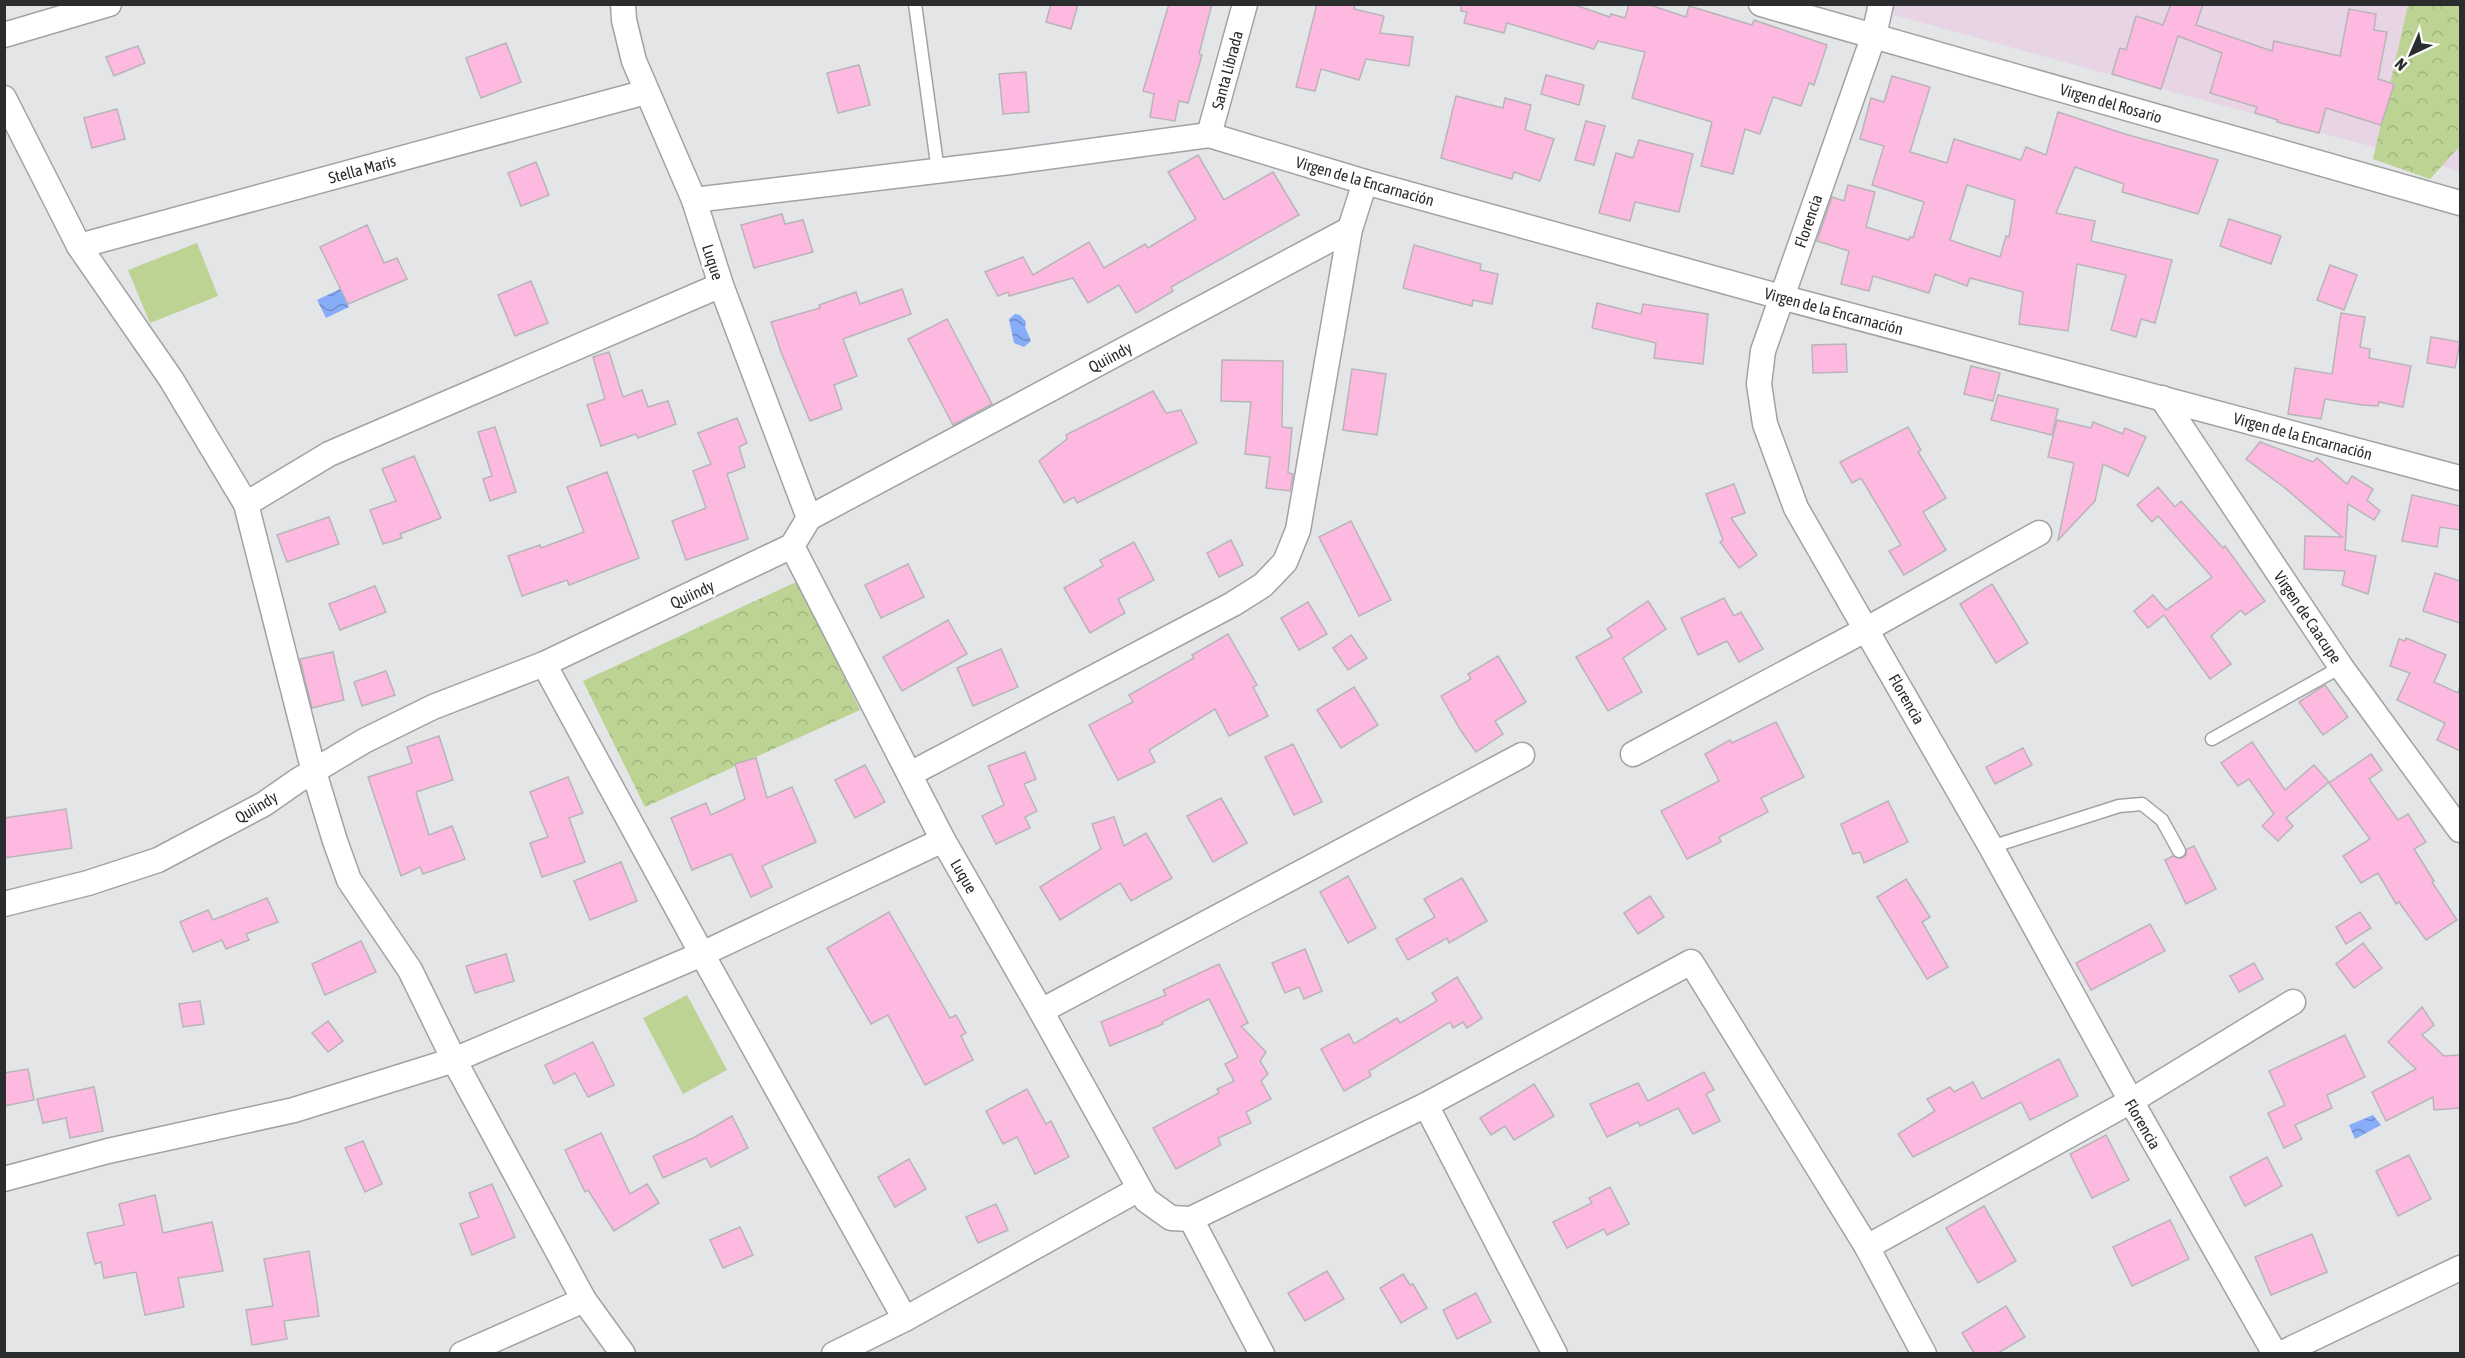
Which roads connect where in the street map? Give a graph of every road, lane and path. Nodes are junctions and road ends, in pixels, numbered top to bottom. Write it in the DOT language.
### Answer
graph roads {
  1 [pos="109,4"];
  2 [pos="624,4"];
  3 [pos="915,4"];
  4 [pos="1245,4"];
  5 [pos="1761,4"];
  6 [pos="1881,4"];
  7 [pos="1874,35"];
  8 [pos="4,36"];
  9 [pos="646,92"];
  10 [pos="4,98"];
  11 [pos="1209,135"];
  12 [pos="938,171"];
  13 [pos="1365,182"];
  14 [pos="694,200"];
  15 [pos="2460,203"];
  16 [pos="1350,229"];
  17 [pos="79,246"];
  18 [pos="721,285"];
  19 [pos="1781,297"];
  20 [pos="2162,398"];
  21 [pos="2460,478"];
  22 [pos="246,504"];
  23 [pos="809,518"];
  24 [pos="2039,533"];
  25 [pos="792,546"];
  26 [pos="1868,629"];
  27 [pos="544,664"];
  28 [pos="2341,668"];
  29 [pos="2212,739"];
  30 [pos="1633,754"];
  31 [pos="1522,755"];
  32 [pos="314,772"];
  33 [pos="910,774"];
  34 [pos="2460,830"];
  35 [pos="943,840"];
  36 [pos="1991,847"];
  37 [pos="2179,851"];
  38 [pos="4,904"];
  39 [pos="702,954"];
  40 [pos="2293,1002"];
  41 [pos="1041,1011"];
  42 [pos="454,1060"];
  43 [pos="2131,1101"];
  44 [pos="1426,1105"];
  45 [pos="4,1179"];
  46 [pos="1142,1195"];
  47 [pos="1191,1219"];
  48 [pos="1867,1247"];
  49 [pos="2460,1268"];
  50 [pos="584,1300"];
  51 [pos="905,1319"];
  52 [pos="462,1353"];
  53 [pos="622,1353"];
  54 [pos="834,1353"];
  55 [pos="1262,1353"];
  56 [pos="1555,1353"];
  57 [pos="1924,1353"];
  58 [pos="2275,1353"];
  59 [pos="2280,1353"];
  1 -- 8 [label="street"];
  2 -- 9 [label="street, Luque"];
  3 -- 12 [label="lane"];
  4 -- 11 [label="street, Santa Librada"];
  5 -- 7 [label="street, Virgen del Rosario"];
  6 -- 7 [label="street, Florencia"];
  7 -- 15 [label="street, Virgen del Rosario"];
  7 -- 19 [label="street, Florencia"];
  9 -- 14 [label="street, Luque"];
  9 -- 17 [label="street, Stella Maris"];
  10 -- 17 [label="street"];
  11 -- 12 [label="street"];
  11 -- 13 [label="street, Virgen de la Encarnación"];
  12 -- 14 [label="street"];
  13 -- 16 [label="street"];
  13 -- 19 [label="street, Virgen de la Encarnación"];
  14 -- 18 [label="street, Luque"];
  16 -- 23 [label="street, Quiindy"];
  16 -- 33 [label="street"];
  17 -- 22 [label="street"];
  18 -- 22 [label="street"];
  18 -- 23 [label="street, Luque"];
  19 -- 20 [label="street, Virgen de la Encarnación"];
  19 -- 26 [label="street, Florencia"];
  20 -- 21 [label="street, Virgen de la Encarnación"];
  20 -- 28 [label="street, Virgen de Caacupe"];
  22 -- 32 [label="street"];
  23 -- 25 [label="street"];
  24 -- 26 [label="street"];
  25 -- 27 [label="street, Quiindy"];
  25 -- 33 [label="street, Luque"];
  26 -- 30 [label="street"];
  26 -- 36 [label="street, Florencia"];
  27 -- 32 [label="street, Quiindy"];
  27 -- 39 [label="street"];
  28 -- 29 [label="lane"];
  28 -- 34 [label="street, Virgen de Caacupe"];
  31 -- 41 [label="street"];
  32 -- 38 [label="street, Quiindy"];
  32 -- 42 [label="street"];
  33 -- 35 [label="street, Luque"];
  35 -- 39 [label="street"];
  35 -- 41 [label="street, Luque"];
  36 -- 37 [label="lane"];
  36 -- 43 [label="street, Florencia"];
  39 -- 42 [label="street"];
  39 -- 51 [label="street"];
  40 -- 43 [label="street"];
  41 -- 46 [label="street, Luque"];
  42 -- 45 [label="street"];
  42 -- 50 [label="street"];
  43 -- 48 [label="street"];
  43 -- 58 [label="street, Florencia"];
  44 -- 47 [label="street"];
  44 -- 48 [label="street"];
  44 -- 56 [label="street"];
  46 -- 47 [label="street"];
  46 -- 51 [label="street"];
  47 -- 55 [label="street"];
  48 -- 57 [label="street"];
  49 -- 59 [label="street"];
  50 -- 52 [label="street"];
  50 -- 53 [label="street"];
  51 -- 54 [label="street"];
}
